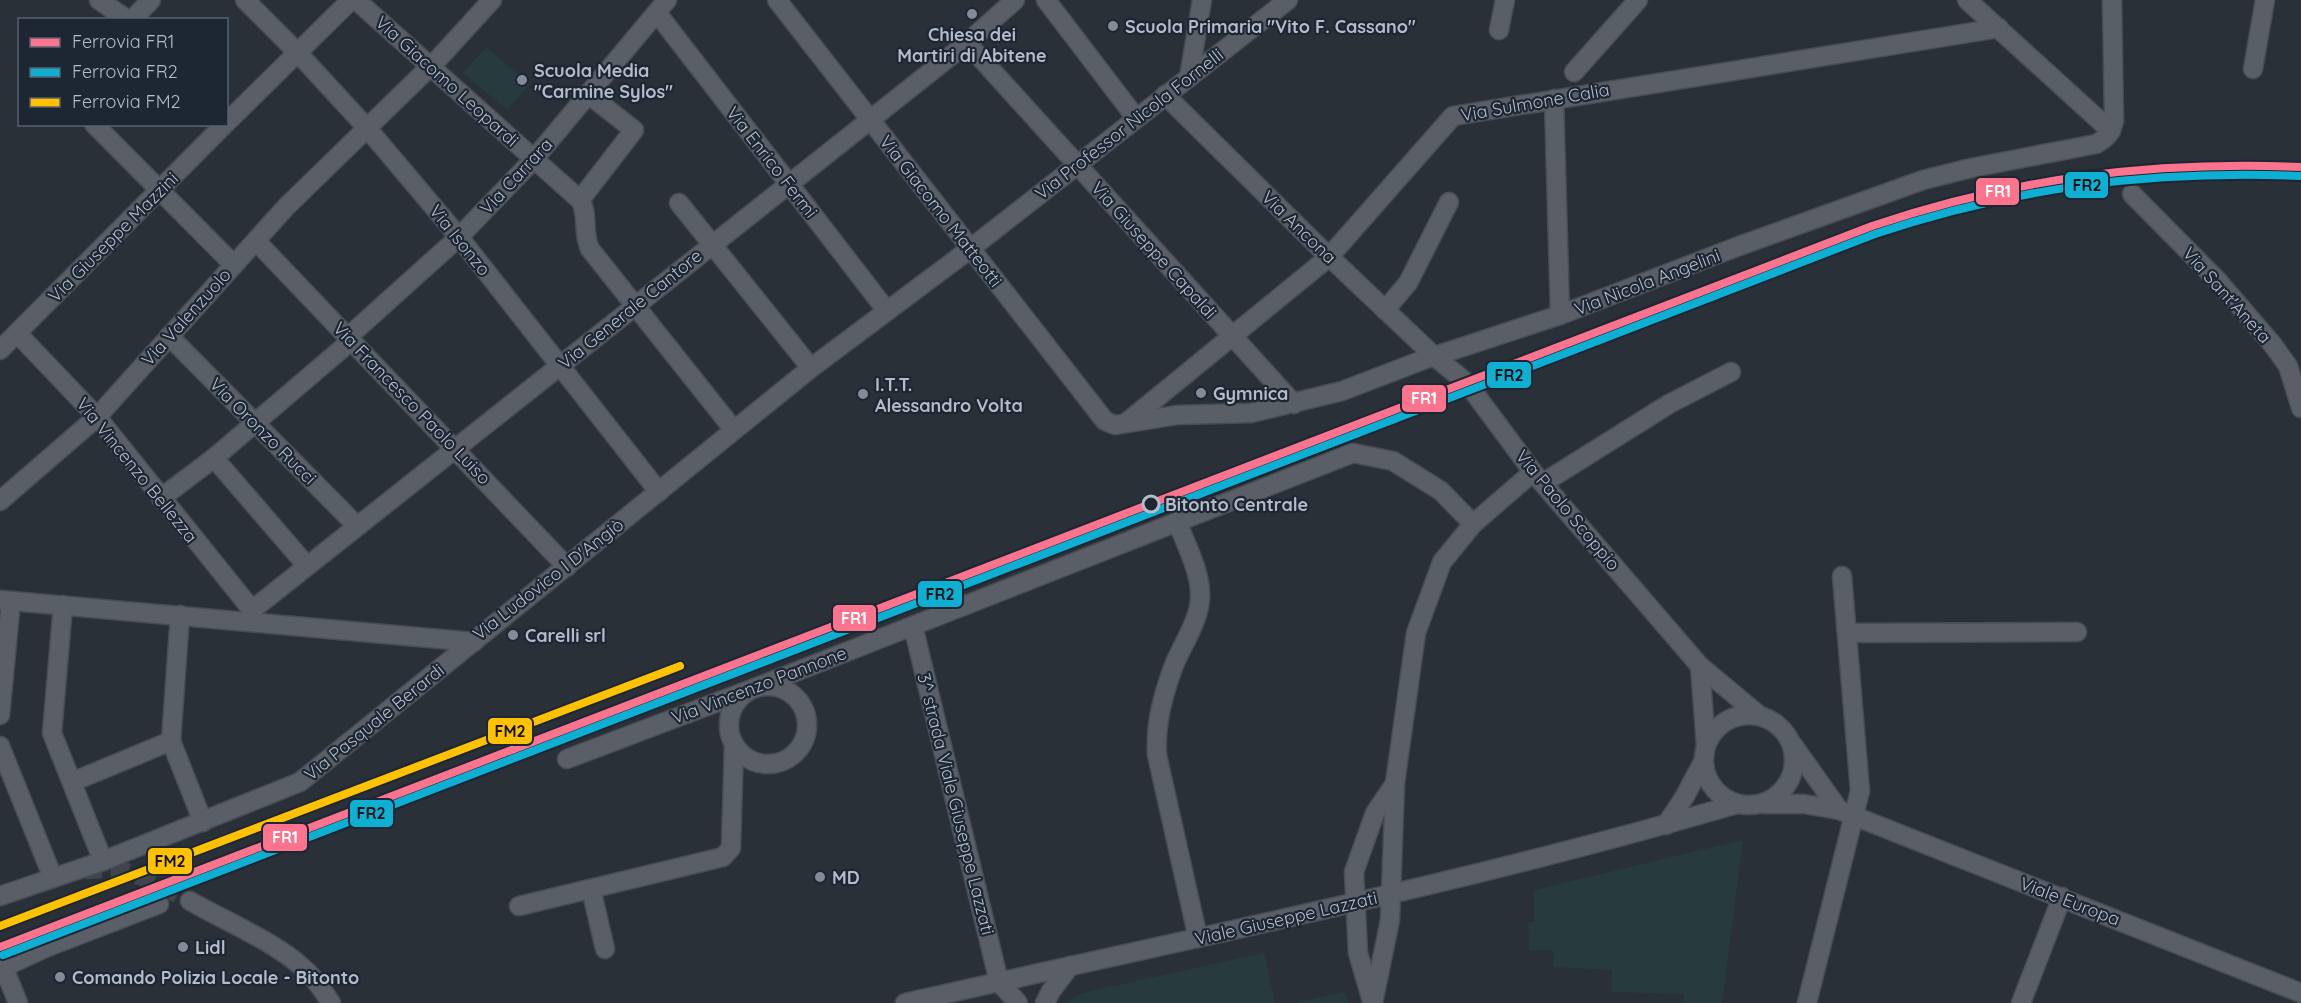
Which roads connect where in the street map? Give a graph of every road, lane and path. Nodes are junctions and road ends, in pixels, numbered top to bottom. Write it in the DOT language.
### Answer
graph roads {
  1 [pos="99,0"];
  2 [pos="152,0"];
  3 [pos="245,0"];
  4 [pos="351,0"];
  5 [pos="356,0"];
  6 [pos="492,0"];
  7 [pos="777,0"];
  8 [pos="1015,0"];
  9 [pos="1046,0"];
  10 [pos="1202,0"];
  11 [pos="1288,0"];
  12 [pos="1505,0"];
  13 [pos="1638,0"];
  14 [pos="1967,0"];
  15 [pos="2112,0"];
  16 [pos="2265,0"];
  17 [pos="662,6"];
  18 [pos="127,18"];
  19 [pos="132,18"];
  20 [pos="1999,28"];
  21 [pos="1499,30"];
  22 [pos="967,43"];
  23 [pos="298,53"];
  24 [pos="431,66"];
  25 [pos="2253,69"];
  26 [pos="1574,72"];
  27 [pos="1189,77"];
  28 [pos="588,94"];
  29 [pos="1165,95"];
  30 [pos="1554,99"];
  31 [pos="1137,118"];
  32 [pos="870,120"];
  33 [pos="228,122"];
  34 [pos="96,126"];
  35 [pos="224,126"];
  36 [pos="367,128"];
  37 [pos="2111,131"];
  38 [pos="534,159"];
  39 [pos="1077,166"];
  40 [pos="788,184"];
  41 [pos="159,190"];
  42 [pos="2132,194"];
  43 [pos="580,200"];
  44 [pos="1449,202"];
  45 [pos="679,203"];
  46 [pos="459,237"];
  47 [pos="256,241"];
  48 [pos="711,245"];
  49 [pos="970,249"];
  50 [pos="1329,257"];
  51 [pos="234,264"];
  52 [pos="635,305"];
  53 [pos="1385,310"];
  54 [pos="887,311"];
  55 [pos="1560,315"];
  56 [pos="17,333"];
  57 [pos="169,336"];
  58 [pos="1234,337"];
  59 [pos="350,338"];
  60 [pos="0,350"];
  61 [pos="1434,356"];
  62 [pos="558,367"];
  63 [pos="811,368"];
  64 [pos="1731,372"];
  65 [pos="1175,382"];
  66 [pos="1294,404"];
  67 [pos="2301,408"];
  68 [pos="1177,416"];
  69 [pos="97,417"];
  70 [pos="1105,421"];
  71 [pos="254,424"];
  72 [pos="1125,424"];
  73 [pos="734,430"];
  74 [pos="456,449"];
  75 [pos="214,458"];
  76 [pos="1538,478"];
  77 [pos="659,492"];
  78 [pos="161,498"];
  79 [pos="0,501"];
  80 [pos="1177,521"];
  81 [pos="1473,524"];
  82 [pos="357,526"];
  83 [pos="308,566"];
  84 [pos="567,567"];
  85 [pos="1842,576"];
  86 [pos="5,600"];
  87 [pos="63,605"];
  88 [pos="180,615"];
  89 [pos="252,616"];
  90 [pos="913,626"];
  91 [pos="2077,632"];
  92 [pos="1847,633"];
  93 [pos="474,642"];
  94 [pos="1700,666"];
  95 [pos="752,689"];
  96 [pos="0,715"];
  97 [pos="1760,716"];
  98 [pos="171,741"];
  99 [pos="1791,743"];
  100 [pos="734,744"];
  101 [pos="0,746"];
  102 [pos="1704,753"];
  103 [pos="567,759"];
  104 [pos="72,782"];
  105 [pos="1395,783"];
  106 [pos="1737,804"];
  107 [pos="1764,804"];
  108 [pos="1847,813"];
  109 [pos="203,822"];
  110 [pos="1666,825"];
  111 [pos="103,861"];
  112 [pos="53,878"];
  113 [pos="591,889"];
  114 [pos="1392,893"];
  115 [pos="0,896"];
  116 [pos="2062,897"];
  117 [pos="190,901"];
  118 [pos="1355,902"];
  119 [pos="159,904"];
  120 [pos="519,906"];
  121 [pos="1198,938"];
  122 [pos="605,949"];
  123 [pos="1070,966"];
  124 [pos="2,968"];
  125 [pos="999,982"];
  126 [pos="2301,993"];
  127 [pos="981,995"];
  128 [pos="18,1003"];
  129 [pos="331,1003"];
  130 [pos="905,1003"];
  131 [pos="1018,1003"];
  132 [pos="1045,1003"];
  133 [pos="1373,1003"];
  134 [pos="1807,1003"];
  135 [pos="2021,1003"];
  1 -- 18 [label="street"];
  2 -- 19 [label="street"];
  3 -- 23 [label="street, Via Isonzo"];
  4 -- 23 [label="street, Via Giuseppe Mazzini"];
  5 -- 24 [label="street, Via Giacomo Leopardi"];
  6 -- 24 [label="street, Via Valenzuolo"];
  7 -- 32 [label="street, Via Giacomo Matteotti"];
  8 -- 22 [label="street, Via Generale Cantore"];
  9 -- 31 [label="street"];
  10 -- 27 [label="street"];
  11 -- 27 [label="street, Via Professor Nicola Fornelli"];
  12 -- 21 [label="street"];
  13 -- 26 [label="street"];
  14 -- 20 [label="street"];
  15 -- 37 [label="street"];
  16 -- 25 [label="street"];
  17 -- 28 [label="street, Via Carrara"];
  17 -- 40 [label="street, Via Enrico Fermi"];
  20 -- 30 [label="street, Via Sulmone Calia"];
  20 -- 37 [label="street"];
  22 -- 32 [label="street, Via Generale Cantore"];
  22 -- 39 [label="street, Via Giuseppe Capaldi"];
  23 -- 33 [label="street, Via Giuseppe Mazzini"];
  23 -- 36 [label="street, Via Isonzo"];
  24 -- 36 [label="street, Via Valenzuolo"];
  24 -- 38 [label="street, Via Giacomo Leopardi"];
  27 -- 29 [label="street, Via Professor Nicola Fornelli"];
  28 -- 38 [label="street, Via Carrara"];
  28 -- 43 [label="street"];
  29 -- 31 [label="street, Via Professor Nicola Fornelli"];
  29 -- 50 [label="street, Via Ancona"];
  30 -- 50 [label="street, Via Sulmone Calia"];
  30 -- 55 [label="street"];
  31 -- 39 [label="street, Via Professor Nicola Fornelli"];
  32 -- 40 [label="street, Via Generale Cantore"];
  32 -- 49 [label="street, Via Giacomo Matteotti"];
  34 -- 41 [label="street"];
  35 -- 41 [label="street, Via Giuseppe Mazzini"];
  36 -- 46 [label="street, Via Isonzo"];
  36 -- 47 [label="street, Via Valenzuolo"];
  37 -- 55 [label="street, Via Nicola Angelini"];
  38 -- 43 [label="street, Via Giacomo Leopardi"];
  38 -- 46 [label="street, Via Carrara"];
  39 -- 49 [label="street, Via Professor Nicola Fornelli"];
  39 -- 58 [label="street, Via Giuseppe Capaldi"];
  40 -- 48 [label="street, Via Generale Cantore"];
  40 -- 54 [label="street, Via Enrico Fermi"];
  41 -- 51 [label="street"];
  41 -- 56 [label="street, Via Giuseppe Mazzini"];
  42 -- 67 [label="street, Via Sant'Aneta"];
  43 -- 52 [label="street"];
  44 -- 53 [label="street"];
  45 -- 48 [label="street"];
  46 -- 59 [label="street, Via Carrara"];
  46 -- 62 [label="street, Via Isonzo"];
  47 -- 51 [label="street, Via Valenzuolo"];
  47 -- 59 [label="street, Via Francesco Paolo Luiso"];
  48 -- 52 [label="street, Via Generale Cantore"];
  48 -- 63 [label="street"];
  49 -- 54 [label="street, Via Ludovico I D'Angiò"];
  49 -- 70 [label="street, Via Giacomo Matteotti"];
  50 -- 53 [label="street, Via Ancona"];
  50 -- 58 [label="street, Via Sulmone Calia"];
  51 -- 57 [label="street, Via Valenzuolo"];
  52 -- 62 [label="street, Via Generale Cantore"];
  52 -- 73 [label="street"];
  53 -- 61 [label="street, Via Ancona"];
  54 -- 63 [label="street, Via Ludovico I D'Angiò"];
  55 -- 61 [label="street, Via Nicola Angelini"];
  56 -- 60 [label="street, Via Giuseppe Mazzini"];
  56 -- 69 [label="street, Via Vincenzo Bellezza"];
  57 -- 69 [label="street, Via Valenzuolo"];
  57 -- 71 [label="street, Via Oronzo Rucci"];
  58 -- 65 [label="street, Via Sulmone Calia"];
  58 -- 66 [label="street, Via Giuseppe Capaldi"];
  59 -- 71 [label="street, Via Carrara"];
  59 -- 74 [label="street, Via Francesco Paolo Luiso"];
  61 -- 66 [label="street, Via Nicola Angelini"];
  61 -- 76 [label="street, Via Paolo Scoppio"];
  62 -- 74 [label="street, Via Generale Cantore"];
  62 -- 77 [label="street, Via Isonzo"];
  63 -- 73 [label="street, Via Ludovico I D'Angiò"];
  64 -- 76 [label="street"];
  65 -- 68 [label="street"];
  65 -- 72 [label="street, Via Sulmone Calia"];
  66 -- 68 [label="street, Via Nicola Angelini"];
  68 -- 72 [label="street, Via Nicola Angelini"];
  69 -- 78 [label="street, Via Vincenzo Bellezza"];
  69 -- 79 [label="street, Via Valenzuolo"];
  70 -- 72 [label="street, Via Nicola Angelini"];
  71 -- 75 [label="street, Via Carrara"];
  71 -- 82 [label="street, Via Oronzo Rucci"];
  73 -- 77 [label="street, Via Ludovico I D'Angiò"];
  74 -- 82 [label="street, Via Generale Cantore"];
  74 -- 84 [label="street, Via Francesco Paolo Luiso"];
  75 -- 78 [label="street, Via Carrara"];
  75 -- 83 [label="street"];
  76 -- 81 [label="street"];
  76 -- 94 [label="street, Via Paolo Scoppio"];
  77 -- 84 [label="street, Via Ludovico I D'Angiò"];
  78 -- 89 [label="street, Via Vincenzo Bellezza"];
  80 -- 81 [label="street, Via Vincenzo Pannone"];
  80 -- 90 [label="street, Via Vincenzo Pannone"];
  80 -- 121 [label="street"];
  81 -- 105 [label="street"];
  82 -- 83 [label="street, Via Generale Cantore"];
  83 -- 89 [label="street, Via Generale Cantore"];
  84 -- 93 [label="street, Via Ludovico I D'Angiò"];
  85 -- 92 [label="street"];
  86 -- 87 [label="street, Via Ludovico I D'Angiò"];
  86 -- 96 [label="street"];
  87 -- 88 [label="street, Via Ludovico I D'Angiò"];
  87 -- 104 [label="street"];
  88 -- 89 [label="street, Via Ludovico I D'Angiò"];
  88 -- 98 [label="street"];
  89 -- 93 [label="street, Via Ludovico I D'Angiò"];
  90 -- 95 [label="street, Via Vincenzo Pannone"];
  90 -- 125 [label="street, 3^ strada Viale Giuseppe Lazzati"];
  91 -- 92 [label="street"];
  92 -- 108 [label="street"];
  93 -- 109 [label="street, Via Pasquale Berardi"];
  94 -- 97 [label="street, Via Paolo Scoppio"];
  94 -- 102 [label="street"];
  95 -- 100 [label="street"];
  95 -- 100 [label="street"];
  95 -- 103 [label="street, Via Vincenzo Pannone"];
  97 -- 99 [label="street"];
  97 -- 102 [label="street"];
  98 -- 104 [label="street"];
  98 -- 109 [label="street"];
  99 -- 107 [label="street"];
  99 -- 108 [label="street"];
  100 -- 113 [label="street"];
  101 -- 112 [label="street"];
  102 -- 106 [label="street"];
  102 -- 110 [label="street"];
  104 -- 111 [label="street"];
  105 -- 114 [label="street"];
  105 -- 118 [label="street"];
  106 -- 107 [label="street"];
  106 -- 110 [label="street, Viale Giuseppe Lazzati"];
  107 -- 108 [label="street, Viale Europa"];
  108 -- 116 [label="street, Viale Europa"];
  108 -- 134 [label="street"];
  109 -- 111 [label="street, Via Pasquale Berardi"];
  110 -- 114 [label="street, Viale Giuseppe Lazzati"];
  111 -- 112 [label="street, Via Pasquale Berardi"];
  112 -- 115 [label="street, Via Pasquale Berardi"];
  113 -- 120 [label="street"];
  113 -- 122 [label="street"];
  114 -- 118 [label="street, Viale Giuseppe Lazzati"];
  114 -- 133 [label="street"];
  116 -- 126 [label="street, Viale Europa"];
  116 -- 135 [label="street"];
  117 -- 129 [label="street"];
  118 -- 121 [label="street, Viale Giuseppe Lazzati"];
  118 -- 133 [label="street"];
  119 -- 124 [label="street"];
  121 -- 123 [label="street, Viale Giuseppe Lazzati"];
  123 -- 125 [label="street, Viale Giuseppe Lazzati"];
  123 -- 132 [label="street"];
  124 -- 128 [label="street"];
  125 -- 127 [label="street, Viale Giuseppe Lazzati"];
  125 -- 131 [label="street"];
  127 -- 130 [label="street, Viale Giuseppe Lazzati"];
}
